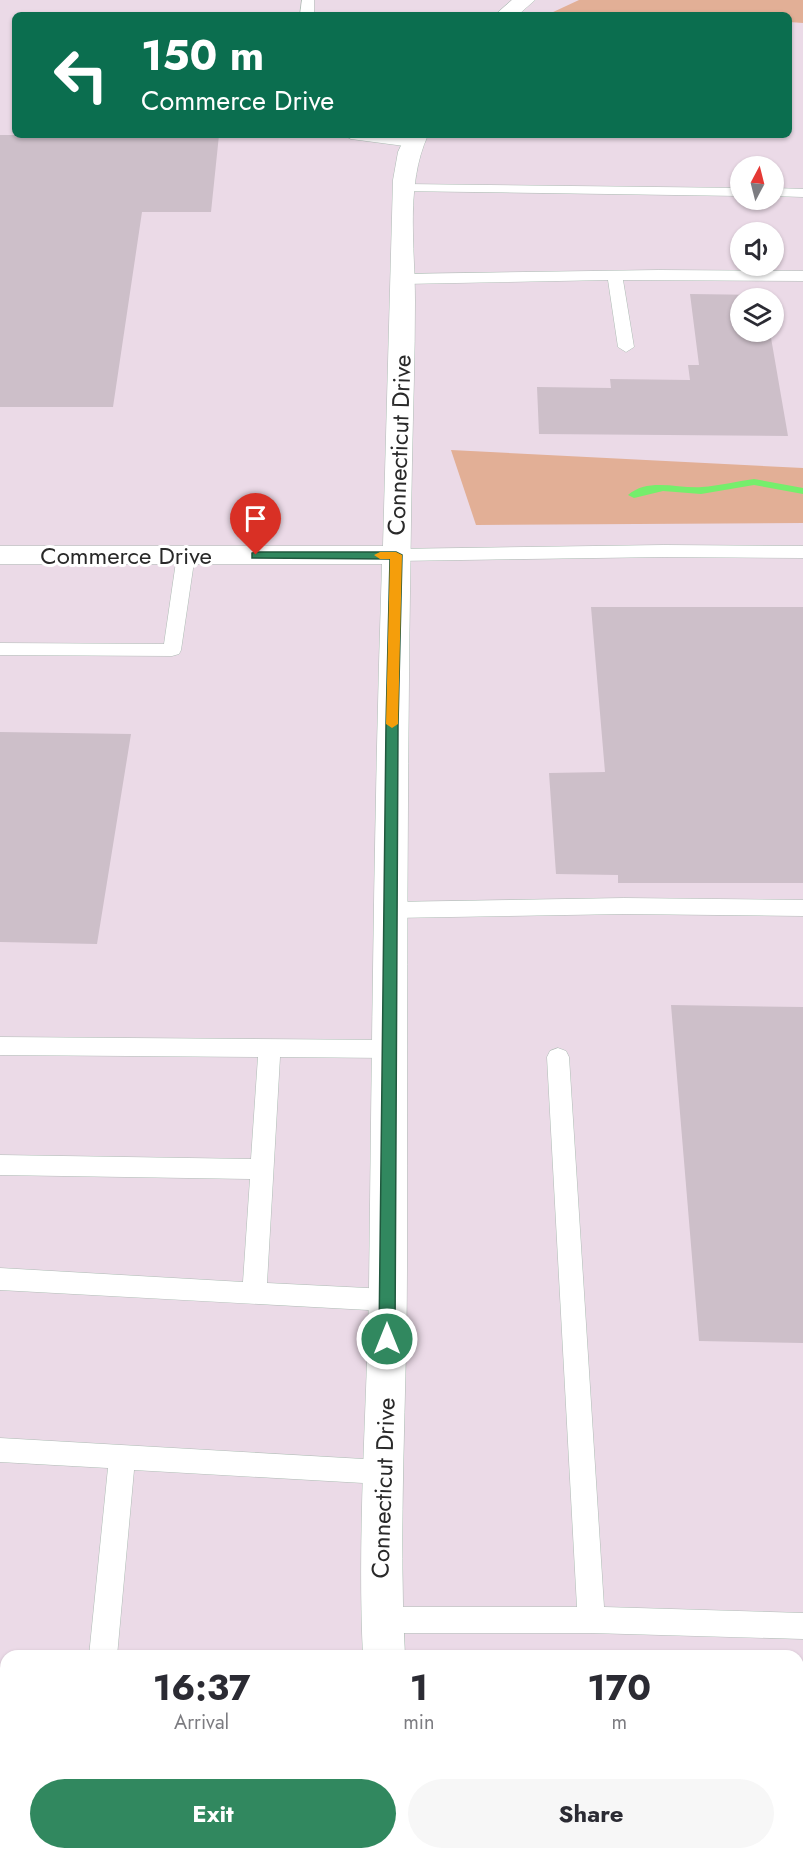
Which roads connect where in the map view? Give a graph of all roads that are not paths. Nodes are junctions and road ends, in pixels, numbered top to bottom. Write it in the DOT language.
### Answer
graph roads {
  1 [pos="525,0"];
  2 [pos="509,12"];
  3 [pos="399,138"];
  4 [pos="415,139"];
  5 [pos="404,188"];
  6 [pos="730,192"];
  7 [pos="784,192"];
  8 [pos="803,193"];
  9 [pos="615,276"];
  10 [pos="803,276"];
  11 [pos="403,279"];
  12 [pos="626,347"];
  13 [pos="803,552"];
  14 [pos="0,555"];
  15 [pos="186,555"];
  16 [pos="396,555"];
  17 [pos="0,649"];
  18 [pos="803,908"];
  19 [pos="392,910"];
  20 [pos="0,1046"];
  21 [pos="270,1048"];
  22 [pos="388,1049"];
  23 [pos="558,1058"];
  24 [pos="0,1165"];
  25 [pos="262,1168"];
  26 [pos="0,1279"];
  27 [pos="254,1292"];
  28 [pos="387,1300"];
  29 [pos="0,1450"];
  30 [pos="122,1457"];
  31 [pos="381,1472"];
  32 [pos="381,1620"];
  33 [pos="591,1620"];
  34 [pos="803,1626"];
  35 [pos="104,1650"];
  36 [pos="384,1650"];
  1 -- 2 [label="street"];
  3 -- 4 [label="lane"];
  4 -- 5 [label="street, Connecticut Drive"];
  5 -- 6 [label="lane"];
  5 -- 11 [label="street, Connecticut Drive"];
  7 -- 8 [label="lane"];
  9 -- 10 [label="lane"];
  9 -- 11 [label="lane"];
  9 -- 12 [label="lane"];
  11 -- 16 [label="street, Connecticut Drive"];
  13 -- 16 [label="lane"];
  14 -- 15 [label="street, Commerce Drive"];
  15 -- 16 [label="street, Commerce Drive"];
  15 -- 17 [label="lane"];
  16 -- 19 [label="street, Connecticut Drive"];
  18 -- 19 [label="lane"];
  19 -- 22 [label="street, Connecticut Drive"];
  20 -- 21 [label="lane"];
  21 -- 22 [label="lane"];
  21 -- 25 [label="lane"];
  22 -- 28 [label="street, Connecticut Drive"];
  23 -- 33 [label="lane"];
  24 -- 25 [label="lane"];
  25 -- 27 [label="lane"];
  26 -- 27 [label="lane"];
  27 -- 28 [label="lane"];
  28 -- 31 [label="street, Connecticut Drive"];
  29 -- 30 [label="lane"];
  30 -- 31 [label="lane"];
  30 -- 35 [label="lane"];
  31 -- 32 [label="street, Connecticut Drive"];
  32 -- 33 [label="lane"];
  32 -- 36 [label="street, Connecticut Drive"];
  33 -- 34 [label="lane"];
}
